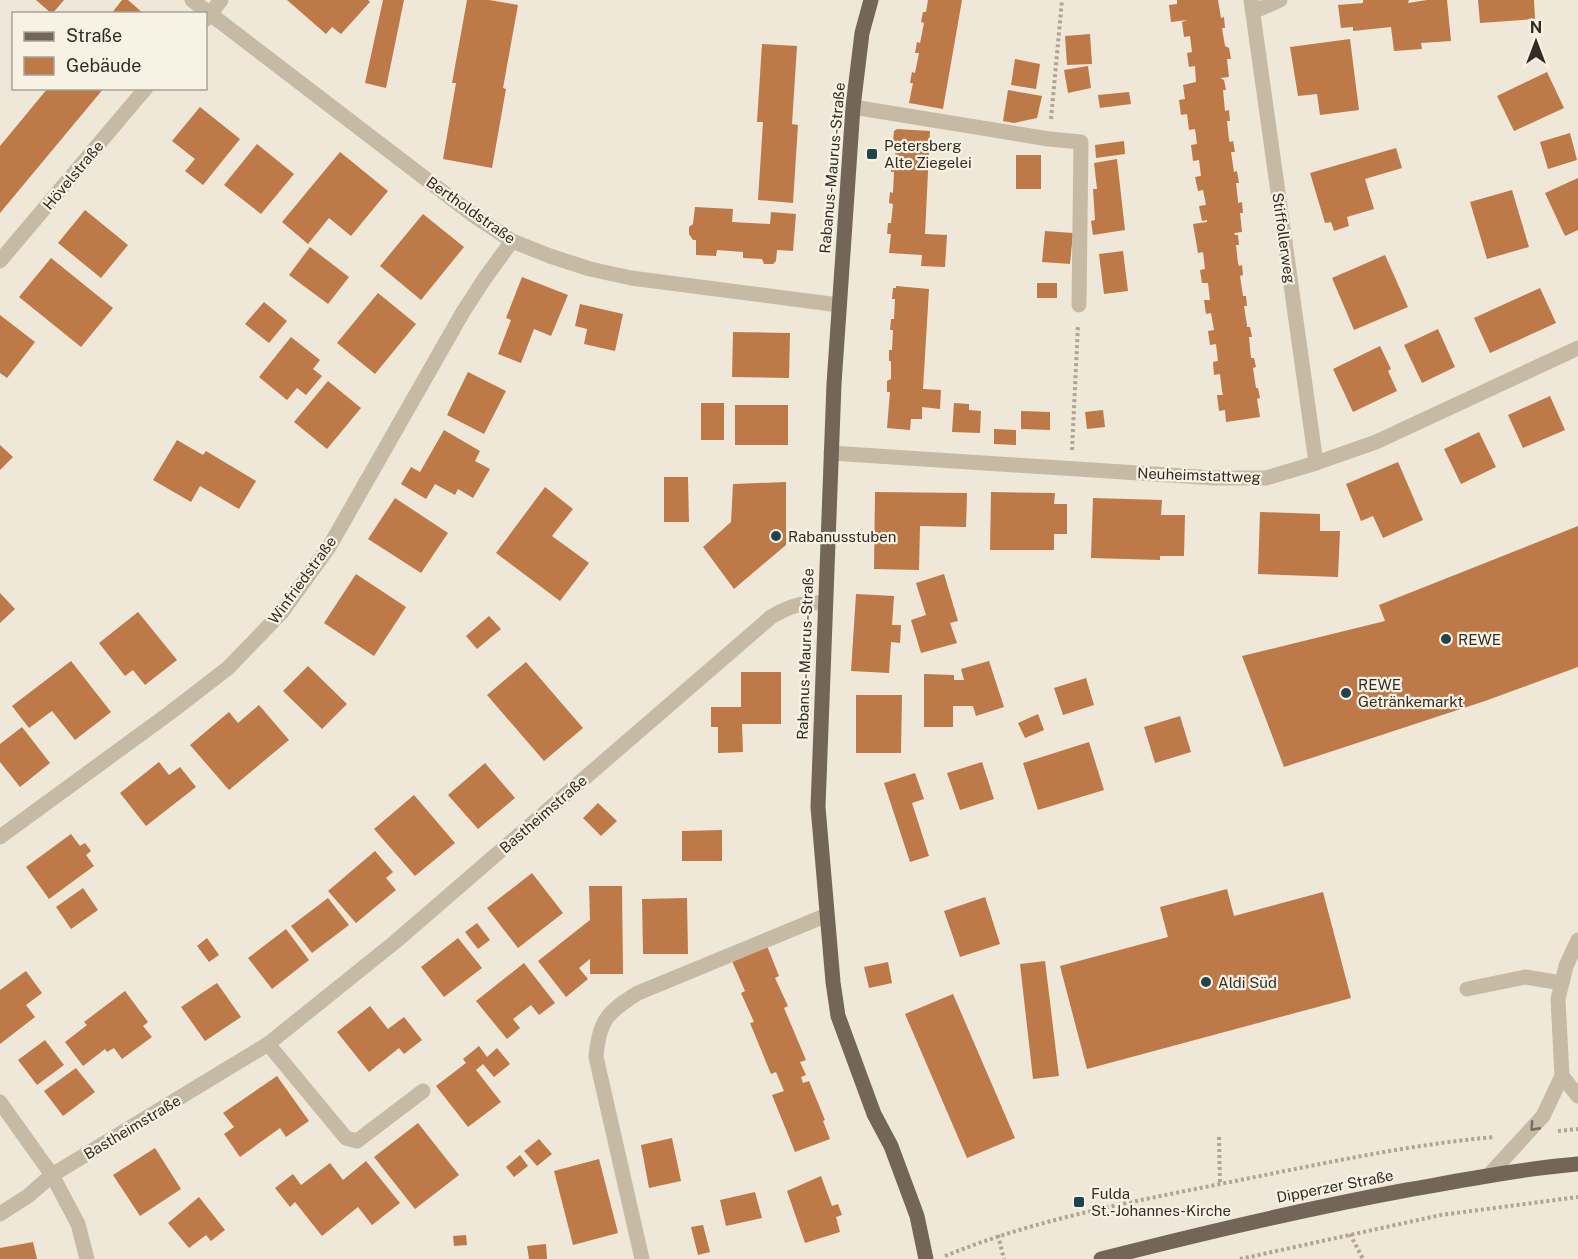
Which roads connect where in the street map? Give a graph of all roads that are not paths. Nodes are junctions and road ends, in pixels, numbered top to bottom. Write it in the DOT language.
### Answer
graph roads {
  1 [pos="192,0"];
  2 [pos="221,0"];
  3 [pos="871,0"];
  4 [pos="1280,0"];
  5 [pos="1252,6"];
  6 [pos="204,12"];
  7 [pos="208,16"];
  8 [pos="144,90"];
  9 [pos="853,107"];
  10 [pos="512,241"];
  11 [pos="0,261"];
  12 [pos="839,305"];
  13 [pos="1079,305"];
  14 [pos="1578,348"];
  15 [pos="831,453"];
  16 [pos="1316,463"];
  17 [pos="824,603"];
  18 [pos="0,837"];
  19 [pos="827,915"];
  20 [pos="1578,940"];
  21 [pos="1562,983"];
  22 [pos="1467,989"];
  23 [pos="268,1044"];
  24 [pos="1562,1076"];
  25 [pos="423,1090"];
  26 [pos="1578,1096"];
  27 [pos="0,1102"];
  28 [pos="1578,1164"];
  29 [pos="52,1175"];
  30 [pos="1489,1175"];
  31 [pos="0,1214"];
  32 [pos="87,1259"];
  33 [pos="642,1259"];
  34 [pos="926,1259"];
  35 [pos="1101,1259"];
  1 -- 6 [label="street, Bertholdstraße"];
  2 -- 7 [label="street"];
  3 -- 9 [label="main road, Rabanus-Maurus-Straße"];
  4 -- 5 [label="street, Stiffollerweg"];
  5 -- 16 [label="street, Stiffollerweg"];
  7 -- 10 [label="street, Bertholdstraße"];
  8 -- 11 [label="street, Hövelstraße"];
  9 -- 12 [label="main road, Rabanus-Maurus-Straße"];
  9 -- 13 [label="street"];
  10 -- 12 [label="street, Bertholdstraße"];
  10 -- 18 [label="street, Winfriedstraße"];
  12 -- 15 [label="main road, Rabanus-Maurus-Straße"];
  14 -- 16 [label="street, Neuheimstattweg"];
  15 -- 16 [label="street, Neuheimstattweg"];
  15 -- 17 [label="main road, Rabanus-Maurus-Straße"];
  17 -- 19 [label="main road, Rabanus-Maurus-Straße"];
  17 -- 23 [label="street, Bastheimstraße"];
  19 -- 33 [label="street"];
  19 -- 34 [label="main road, Rabanus-Maurus-Straße"];
  20 -- 21 [label="street"];
  21 -- 22 [label="street"];
  21 -- 24 [label="street"];
  23 -- 25 [label="street"];
  23 -- 29 [label="street, Bastheimstraße"];
  24 -- 26 [label="street"];
  24 -- 30 [label="street, one-way"];
  27 -- 29 [label="street"];
  28 -- 30 [label="main road, Dipperzer Straße"];
  29 -- 31 [label="street, Bastheimstraße"];
  29 -- 32 [label="street"];
  30 -- 35 [label="main road, Dipperzer Straße"];
}
